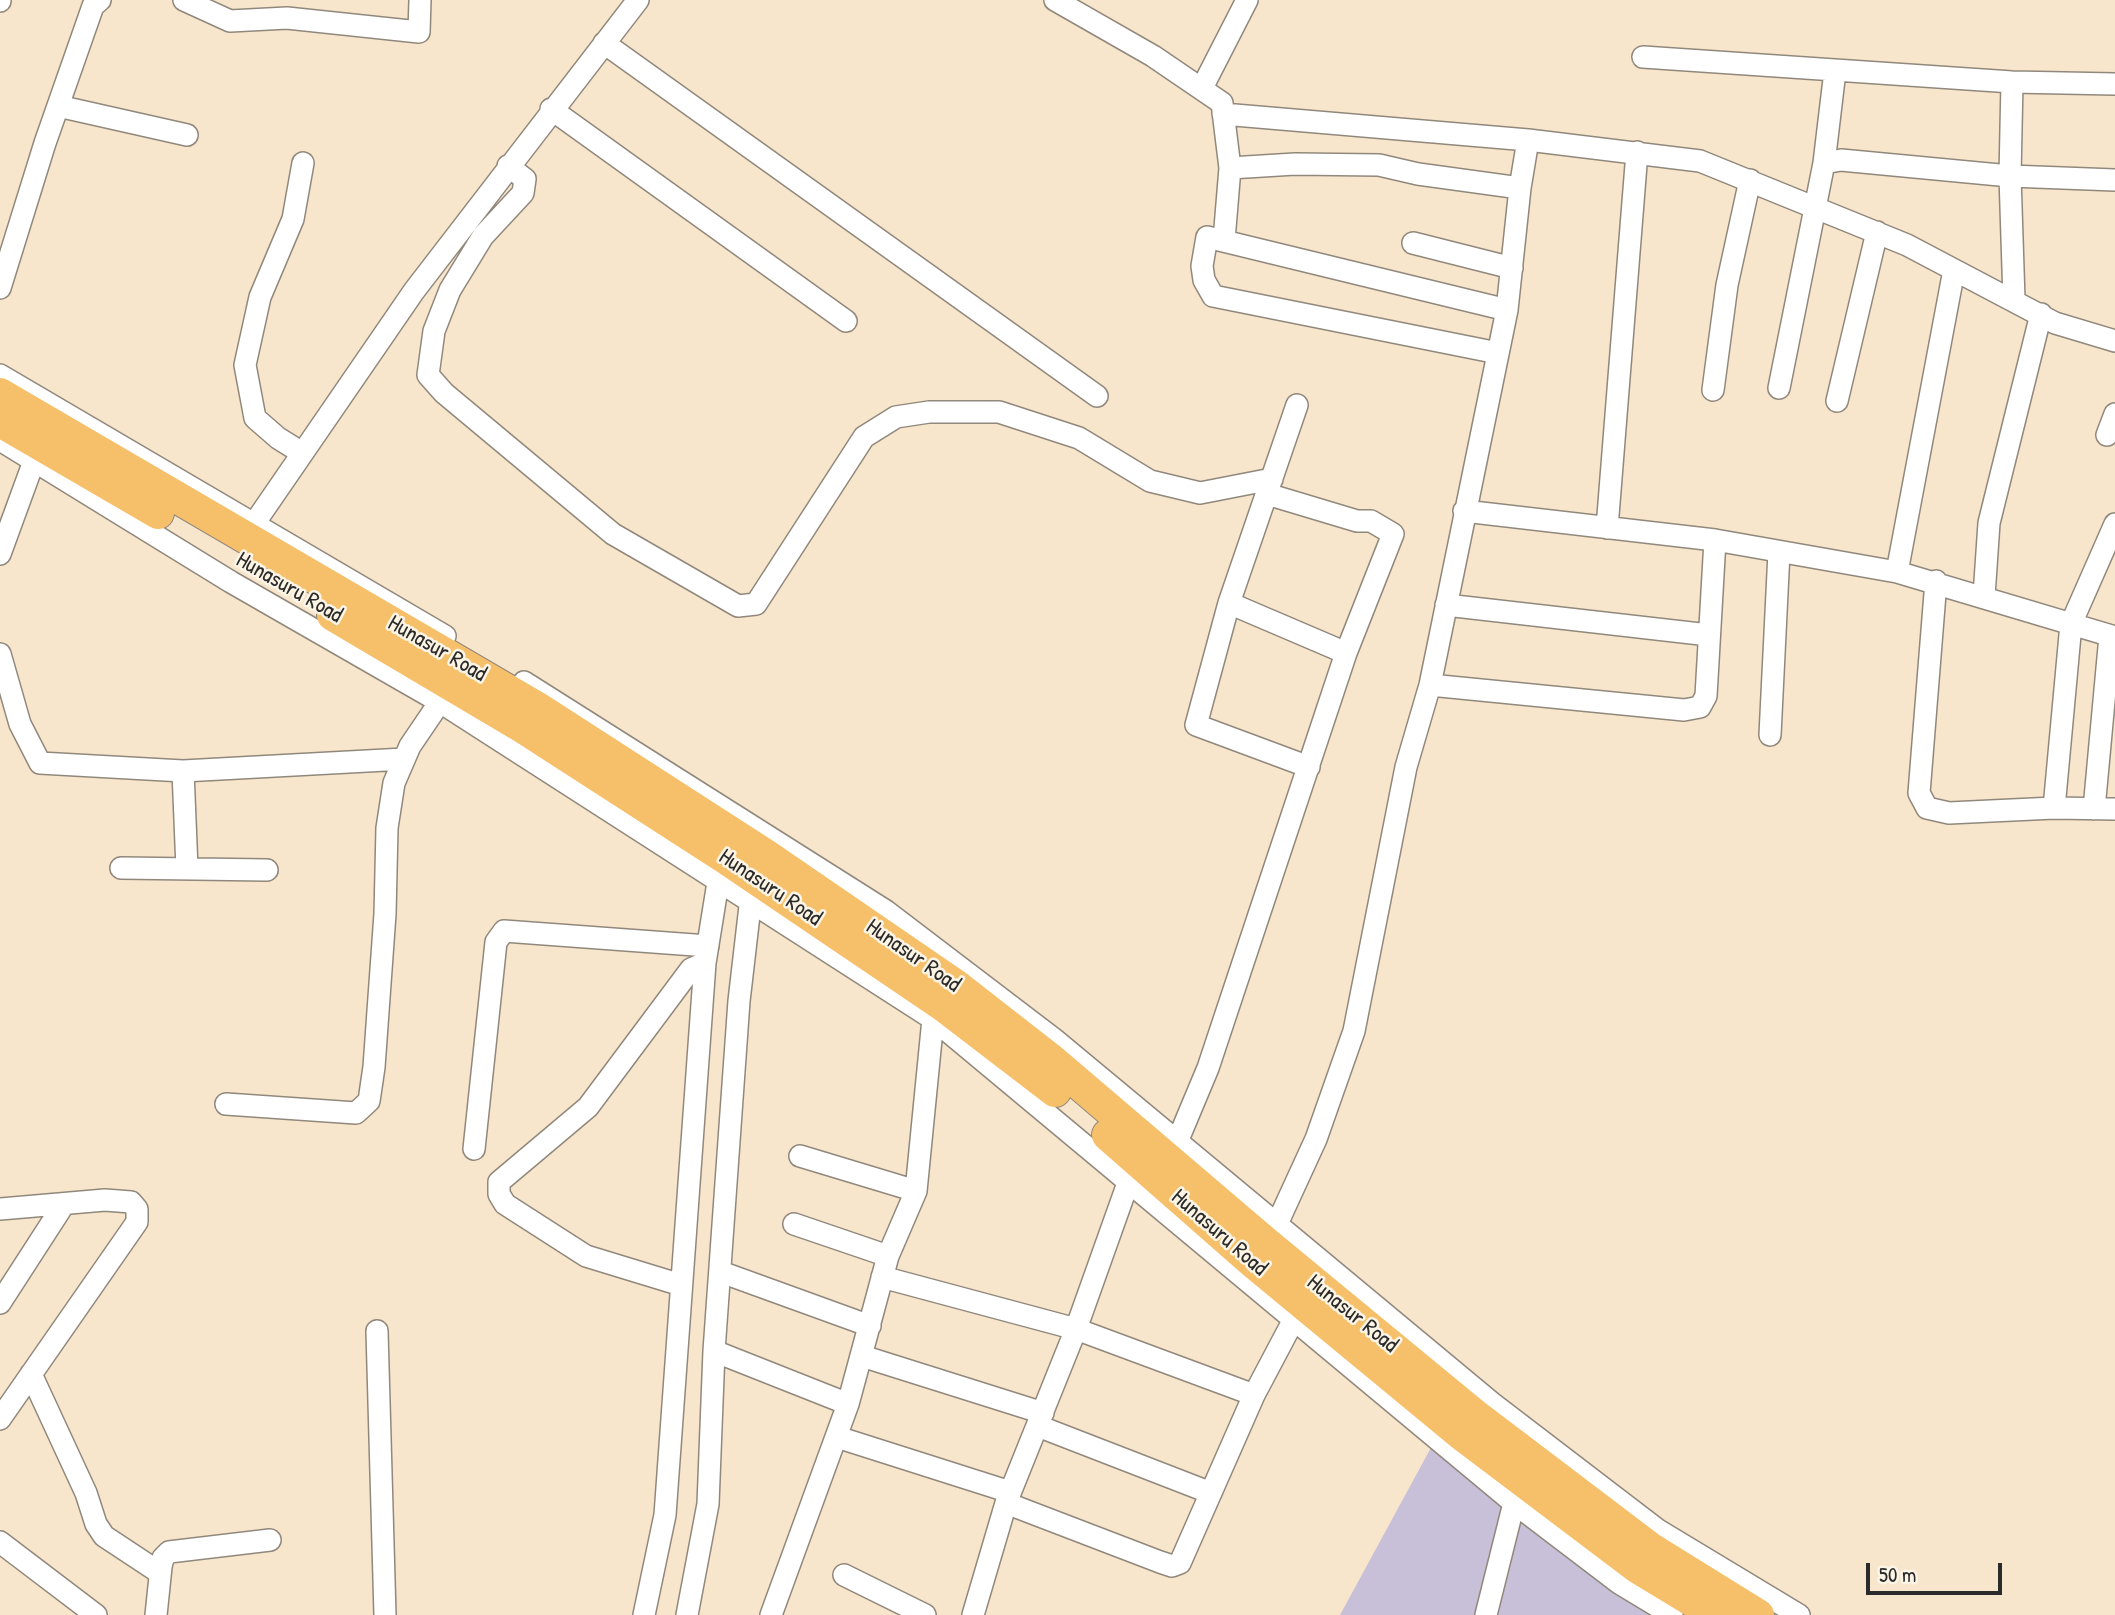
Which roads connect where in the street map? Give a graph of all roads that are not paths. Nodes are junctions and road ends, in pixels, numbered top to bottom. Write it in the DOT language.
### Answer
graph roads {
  1 [pos="100,0"];
  2 [pos="184,0"];
  3 [pos="419,0"];
  4 [pos="638,0"];
  5 [pos="1055,0"];
  6 [pos="1248,0"];
  7 [pos="604,43"];
  8 [pos="1643,57"];
  9 [pos="1835,71"];
  10 [pos="2012,82"];
  11 [pos="2115,84"];
  12 [pos="1202,89"];
  13 [pos="58,106"];
  14 [pos="551,109"];
  15 [pos="1223,114"];
  16 [pos="187,135"];
  17 [pos="1528,140"];
  18 [pos="1637,152"];
  19 [pos="303,163"];
  20 [pos="1824,163"];
  21 [pos="508,166"];
  22 [pos="1230,168"];
  23 [pos="2010,176"];
  24 [pos="1750,180"];
  25 [pos="2115,180"];
  26 [pos="1520,188"];
  27 [pos="1813,204"];
  28 [pos="1877,232"];
  29 [pos="1224,240"];
  30 [pos="1413,243"];
  31 [pos="1512,268"];
  32 [pos="1954,270"];
  33 [pos="0,288"];
  34 [pos="2014,300"];
  35 [pos="1507,310"];
  36 [pos="2041,314"];
  37 [pos="846,321"];
  38 [pos="2115,331"];
  39 [pos="2094,335"];
  40 [pos="2115,341"];
  41 [pos="1498,353"];
  42 [pos="0,375"];
  43 [pos="1779,388"];
  44 [pos="1713,390"];
  45 [pos="0,394"];
  46 [pos="1097,396"];
  47 [pos="1837,401"];
  48 [pos="1297,405"];
  49 [pos="2115,414"];
  50 [pos="0,421"];
  51 [pos="2108,435"];
  52 [pos="0,440"];
  53 [pos="302,453"];
  54 [pos="34,461"];
  55 [pos="1269,486"];
  56 [pos="10,499"];
  57 [pos="1464,512"];
  58 [pos="2115,524"];
  59 [pos="1607,528"];
  60 [pos="249,531"];
  61 [pos="1715,540"];
  62 [pos="1779,552"];
  63 [pos="0,554"];
  64 [pos="1897,572"];
  65 [pos="1936,582"];
  66 [pos="1984,596"];
  67 [pos="1229,603"];
  68 [pos="1446,605"];
  69 [pos="2071,624"];
  70 [pos="1709,635"];
  71 [pos="2112,636"];
  72 [pos="1346,653"];
  73 [pos="0,654"];
  74 [pos="1430,685"];
  75 [pos="446,693"];
  76 [pos="1770,735"];
  77 [pos="404,759"];
  78 [pos="1309,767"];
  79 [pos="183,771"];
  80 [pos="2054,808"];
  81 [pos="2104,809"];
  82 [pos="121,868"];
  83 [pos="742,868"];
  84 [pos="187,869"];
  85 [pos="267,870"];
  86 [pos="707,955"];
  87 [pos="938,1013"];
  88 [pos="226,1104"];
  89 [pos="474,1149"];
  90 [pos="800,1156"];
  91 [pos="1154,1164"];
  92 [pos="916,1191"];
  93 [pos="64,1203"];
  94 [pos="0,1209"];
  95 [pos="794,1224"];
  96 [pos="1272,1236"];
  97 [pos="888,1256"];
  98 [pos="721,1272"];
  99 [pos="882,1278"];
  100 [pos="681,1285"];
  101 [pos="3,1293"];
  102 [pos="1298,1311"];
  103 [pos="870,1326"];
  104 [pos="1076,1329"];
  105 [pos="377,1331"];
  106 [pos="715,1351"];
  107 [pos="862,1356"];
  108 [pos="31,1374"];
  109 [pos="1254,1395"];
  110 [pos="848,1404"];
  111 [pos="0,1419"];
  112 [pos="1040,1420"];
  113 [pos="837,1437"];
  114 [pos="1211,1493"];
  115 [pos="1521,1494"];
  116 [pos="1008,1498"];
  117 [pos="270,1540"];
  118 [pos="0,1542"];
  119 [pos="160,1573"];
  120 [pos="844,1575"];
  121 [pos="96,1615"];
  122 [pos="156,1615"];
  123 [pos="385,1615"];
  124 [pos="644,1615"];
  125 [pos="687,1615"];
  126 [pos="771,1615"];
  127 [pos="925,1615"];
  128 [pos="973,1615"];
  129 [pos="1486,1615"];
  130 [pos="1672,1615"];
  131 [pos="1716,1615"];
  132 [pos="1758,1615"];
  133 [pos="1799,1615"];
  1 -- 13 [label="street"];
  2 -- 3 [label="street"];
  4 -- 7 [label="street"];
  5 -- 12 [label="street"];
  6 -- 12 [label="street"];
  7 -- 14 [label="street"];
  7 -- 46 [label="street"];
  8 -- 9 [label="street"];
  9 -- 10 [label="street"];
  9 -- 20 [label="street"];
  10 -- 11 [label="street"];
  10 -- 23 [label="street"];
  12 -- 15 [label="street"];
  13 -- 16 [label="street"];
  13 -- 33 [label="street"];
  14 -- 21 [label="street"];
  14 -- 37 [label="street"];
  15 -- 17 [label="street"];
  15 -- 22 [label="street"];
  17 -- 18 [label="street"];
  17 -- 26 [label="street"];
  18 -- 24 [label="street"];
  18 -- 59 [label="street"];
  19 -- 53 [label="street"];
  20 -- 23 [label="street"];
  20 -- 27 [label="street"];
  21 -- 53 [label="street"];
  21 -- 55 [label="street"];
  22 -- 26 [label="street"];
  22 -- 29 [label="street"];
  23 -- 25 [label="street"];
  23 -- 34 [label="street"];
  24 -- 27 [label="street"];
  24 -- 44 [label="street"];
  26 -- 31 [label="street"];
  27 -- 28 [label="street"];
  27 -- 43 [label="street"];
  28 -- 32 [label="street"];
  28 -- 47 [label="street"];
  29 -- 35 [label="street"];
  29 -- 41 [label="street"];
  30 -- 31 [label="street"];
  31 -- 35 [label="street"];
  32 -- 34 [label="street"];
  32 -- 64 [label="street"];
  34 -- 36 [label="street"];
  35 -- 41 [label="street"];
  36 -- 39 [label="street"];
  36 -- 66 [label="street"];
  38 -- 39 [label="street"];
  39 -- 40 [label="street"];
  41 -- 57 [label="street"];
  42 -- 60 [label="street"];
  45 -- 60 [label="highway, Hunasur Road"];
  48 -- 55 [label="street"];
  49 -- 51 [label="street"];
  50 -- 75 [label="highway, Hunasuru Road"];
  52 -- 54 [label="street"];
  53 -- 60 [label="street"];
  54 -- 56 [label="street"];
  54 -- 75 [label="street"];
  55 -- 67 [label="street"];
  55 -- 72 [label="street"];
  56 -- 63 [label="street"];
  57 -- 59 [label="street"];
  57 -- 68 [label="street"];
  58 -- 69 [label="street"];
  59 -- 61 [label="street"];
  60 -- 83 [label="highway, Hunasur Road"];
  60 -- 91 [label="street"];
  61 -- 62 [label="street"];
  61 -- 70 [label="street"];
  62 -- 64 [label="street"];
  62 -- 76 [label="street"];
  64 -- 65 [label="street"];
  65 -- 66 [label="street"];
  65 -- 80 [label="street"];
  66 -- 69 [label="street"];
  67 -- 72 [label="street"];
  67 -- 78 [label="street"];
  68 -- 70 [label="street"];
  68 -- 74 [label="street"];
  69 -- 71 [label="street"];
  69 -- 80 [label="street"];
  70 -- 74 [label="street"];
  71 -- 81 [label="street"];
  72 -- 78 [label="street"];
  73 -- 79 [label="street"];
  74 -- 96 [label="street"];
  75 -- 77 [label="street"];
  75 -- 83 [label="highway, Hunasuru Road"];
  77 -- 79 [label="street"];
  77 -- 88 [label="street"];
  78 -- 91 [label="street"];
  79 -- 84 [label="street"];
  80 -- 81 [label="street"];
  82 -- 84 [label="street"];
  83 -- 86 [label="street"];
  83 -- 87 [label="highway, Hunasuru Road"];
  83 -- 91 [label="highway, Hunasur Road"];
  83 -- 98 [label="street"];
  84 -- 85 [label="street"];
  86 -- 89 [label="street"];
  86 -- 100 [label="street"];
  86 -- 100 [label="street"];
  87 -- 91 [label="highway, Hunasuru Road"];
  87 -- 92 [label="street"];
  90 -- 92 [label="street"];
  91 -- 96 [label="highway, Hunasur Road"];
  91 -- 102 [label="highway, Hunasuru Road"];
  91 -- 104 [label="street"];
  92 -- 97 [label="street"];
  93 -- 94 [label="street"];
  93 -- 101 [label="street"];
  93 -- 108 [label="street"];
  95 -- 97 [label="street"];
  96 -- 132 [label="highway, Hunasur Road"];
  96 -- 133 [label="street"];
  97 -- 99 [label="street"];
  98 -- 103 [label="street"];
  98 -- 106 [label="street"];
  99 -- 103 [label="street"];
  99 -- 104 [label="street"];
  100 -- 124 [label="street"];
  102 -- 109 [label="street"];
  102 -- 115 [label="highway, Hunasuru Road"];
  103 -- 107 [label="street"];
  104 -- 109 [label="street"];
  104 -- 112 [label="street"];
  105 -- 123 [label="street"];
  106 -- 110 [label="street"];
  106 -- 125 [label="street"];
  107 -- 110 [label="street"];
  107 -- 112 [label="street"];
  108 -- 111 [label="street"];
  108 -- 119 [label="street"];
  109 -- 114 [label="street"];
  110 -- 113 [label="street"];
  112 -- 114 [label="street"];
  112 -- 116 [label="street"];
  113 -- 116 [label="street"];
  113 -- 126 [label="street"];
  114 -- 116 [label="street"];
  115 -- 129 [label="street"];
  115 -- 130 [label="street"];
  115 -- 131 [label="highway, Hunasuru Road"];
  116 -- 128 [label="street"];
  117 -- 119 [label="street"];
  118 -- 121 [label="street"];
  119 -- 122 [label="street"];
  120 -- 127 [label="street"];
}
